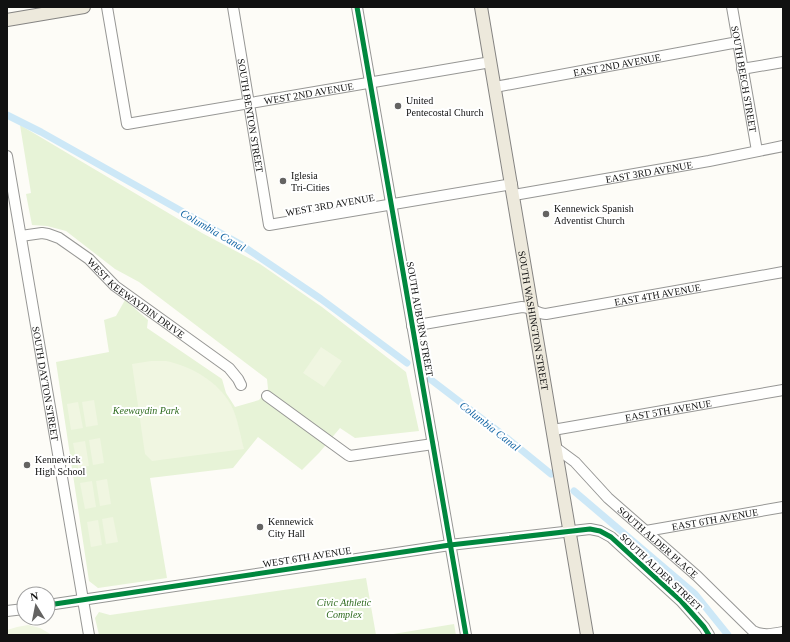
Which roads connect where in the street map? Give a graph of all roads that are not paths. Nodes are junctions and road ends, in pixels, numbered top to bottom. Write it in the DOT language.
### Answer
graph roads {
  1 [pos="84,7"];
  2 [pos="107,7"];
  3 [pos="233,7"];
  4 [pos="357,7"];
  5 [pos="481,7"];
  6 [pos="732,7"];
  7 [pos="7,20"];
  8 [pos="738,42"];
  9 [pos="491,62"];
  10 [pos="783,62"];
  11 [pos="742,69"];
  12 [pos="370,82"];
  13 [pos="495,87"];
  14 [pos="249,103"];
  15 [pos="783,146"];
  16 [pos="757,151"];
  17 [pos="7,156"];
  18 [pos="513,189"];
  19 [pos="391,204"];
  20 [pos="269,225"];
  21 [pos="21,236"];
  22 [pos="783,272"];
  23 [pos="533,310"];
  24 [pos="412,326"];
  25 [pos="241,385"];
  26 [pos="783,390"];
  27 [pos="267,396"];
  28 [pos="553,430"];
  29 [pos="433,444"];
  30 [pos="556,448"];
  31 [pos="783,507"];
  32 [pos="570,531"];
  33 [pos="646,531"];
  34 [pos="450,545"];
  35 [pos="83,600"];
  36 [pos="56,604"];
  37 [pos="783,632"];
  38 [pos="761,634"];
  39 [pos="89,635"];
  40 [pos="466,635"];
  41 [pos="588,635"];
  42 [pos="709,635"];
  1 -- 7 [label="main road"];
  2 -- 14 [label="street, WEST 2ND AVENUE"];
  3 -- 14 [label="street, SOUTH BENTON STREET"];
  4 -- 12 [label="street, SOUTH AUBURN STREET"];
  5 -- 9 [label="main road, SOUTH WASHINGTON STREET"];
  6 -- 8 [label="street, SOUTH BEECH STREET"];
  8 -- 11 [label="street, SOUTH BEECH STREET"];
  8 -- 13 [label="street, EAST 2ND AVENUE"];
  9 -- 12 [label="street, WEST 2ND AVENUE"];
  9 -- 13 [label="main road, SOUTH WASHINGTON STREET"];
  10 -- 11 [label="street"];
  11 -- 16 [label="street, SOUTH BEECH STREET"];
  12 -- 14 [label="street, WEST 2ND AVENUE"];
  12 -- 19 [label="street, SOUTH AUBURN STREET"];
  13 -- 18 [label="main road, SOUTH WASHINGTON STREET"];
  14 -- 20 [label="street, SOUTH BENTON STREET"];
  15 -- 16 [label="street, EAST 3RD AVENUE"];
  16 -- 18 [label="street, EAST 3RD AVENUE"];
  17 -- 21 [label="street, SOUTH DAYTON STREET"];
  18 -- 19 [label="street, WEST 3RD AVENUE"];
  18 -- 23 [label="main road, SOUTH WASHINGTON STREET"];
  19 -- 20 [label="street, WEST 3RD AVENUE"];
  19 -- 24 [label="street, SOUTH AUBURN STREET"];
  21 -- 25 [label="street, WEST KEEWAYDIN DRIVE"];
  21 -- 35 [label="street, SOUTH DAYTON STREET"];
  22 -- 23 [label="street, EAST 4TH AVENUE"];
  23 -- 24 [label="street, EAST 4TH AVENUE"];
  23 -- 28 [label="main road, SOUTH WASHINGTON STREET"];
  24 -- 29 [label="street, SOUTH AUBURN STREET"];
  26 -- 28 [label="street, EAST 5TH AVENUE"];
  27 -- 29 [label="street"];
  28 -- 30 [label="main road, SOUTH WASHINGTON STREET"];
  29 -- 34 [label="street, SOUTH AUBURN STREET"];
  30 -- 32 [label="main road, SOUTH WASHINGTON STREET"];
  30 -- 33 [label="street, SOUTH ALDER PLACE"];
  31 -- 33 [label="street, EAST 6TH AVENUE"];
  32 -- 34 [label="street, WEST 6TH AVENUE"];
  32 -- 41 [label="main road, SOUTH WASHINGTON STREET"];
  32 -- 42 [label="street, SOUTH ALDER STREET"];
  33 -- 38 [label="street, SOUTH ALDER PLACE"];
  34 -- 35 [label="street, WEST 6TH AVENUE"];
  34 -- 40 [label="street, SOUTH AUBURN STREET"];
  35 -- 36 [label="street, WEST 6TH AVENUE"];
  35 -- 39 [label="street, SOUTH DAYTON STREET"];
  37 -- 38 [label="street"];
}
